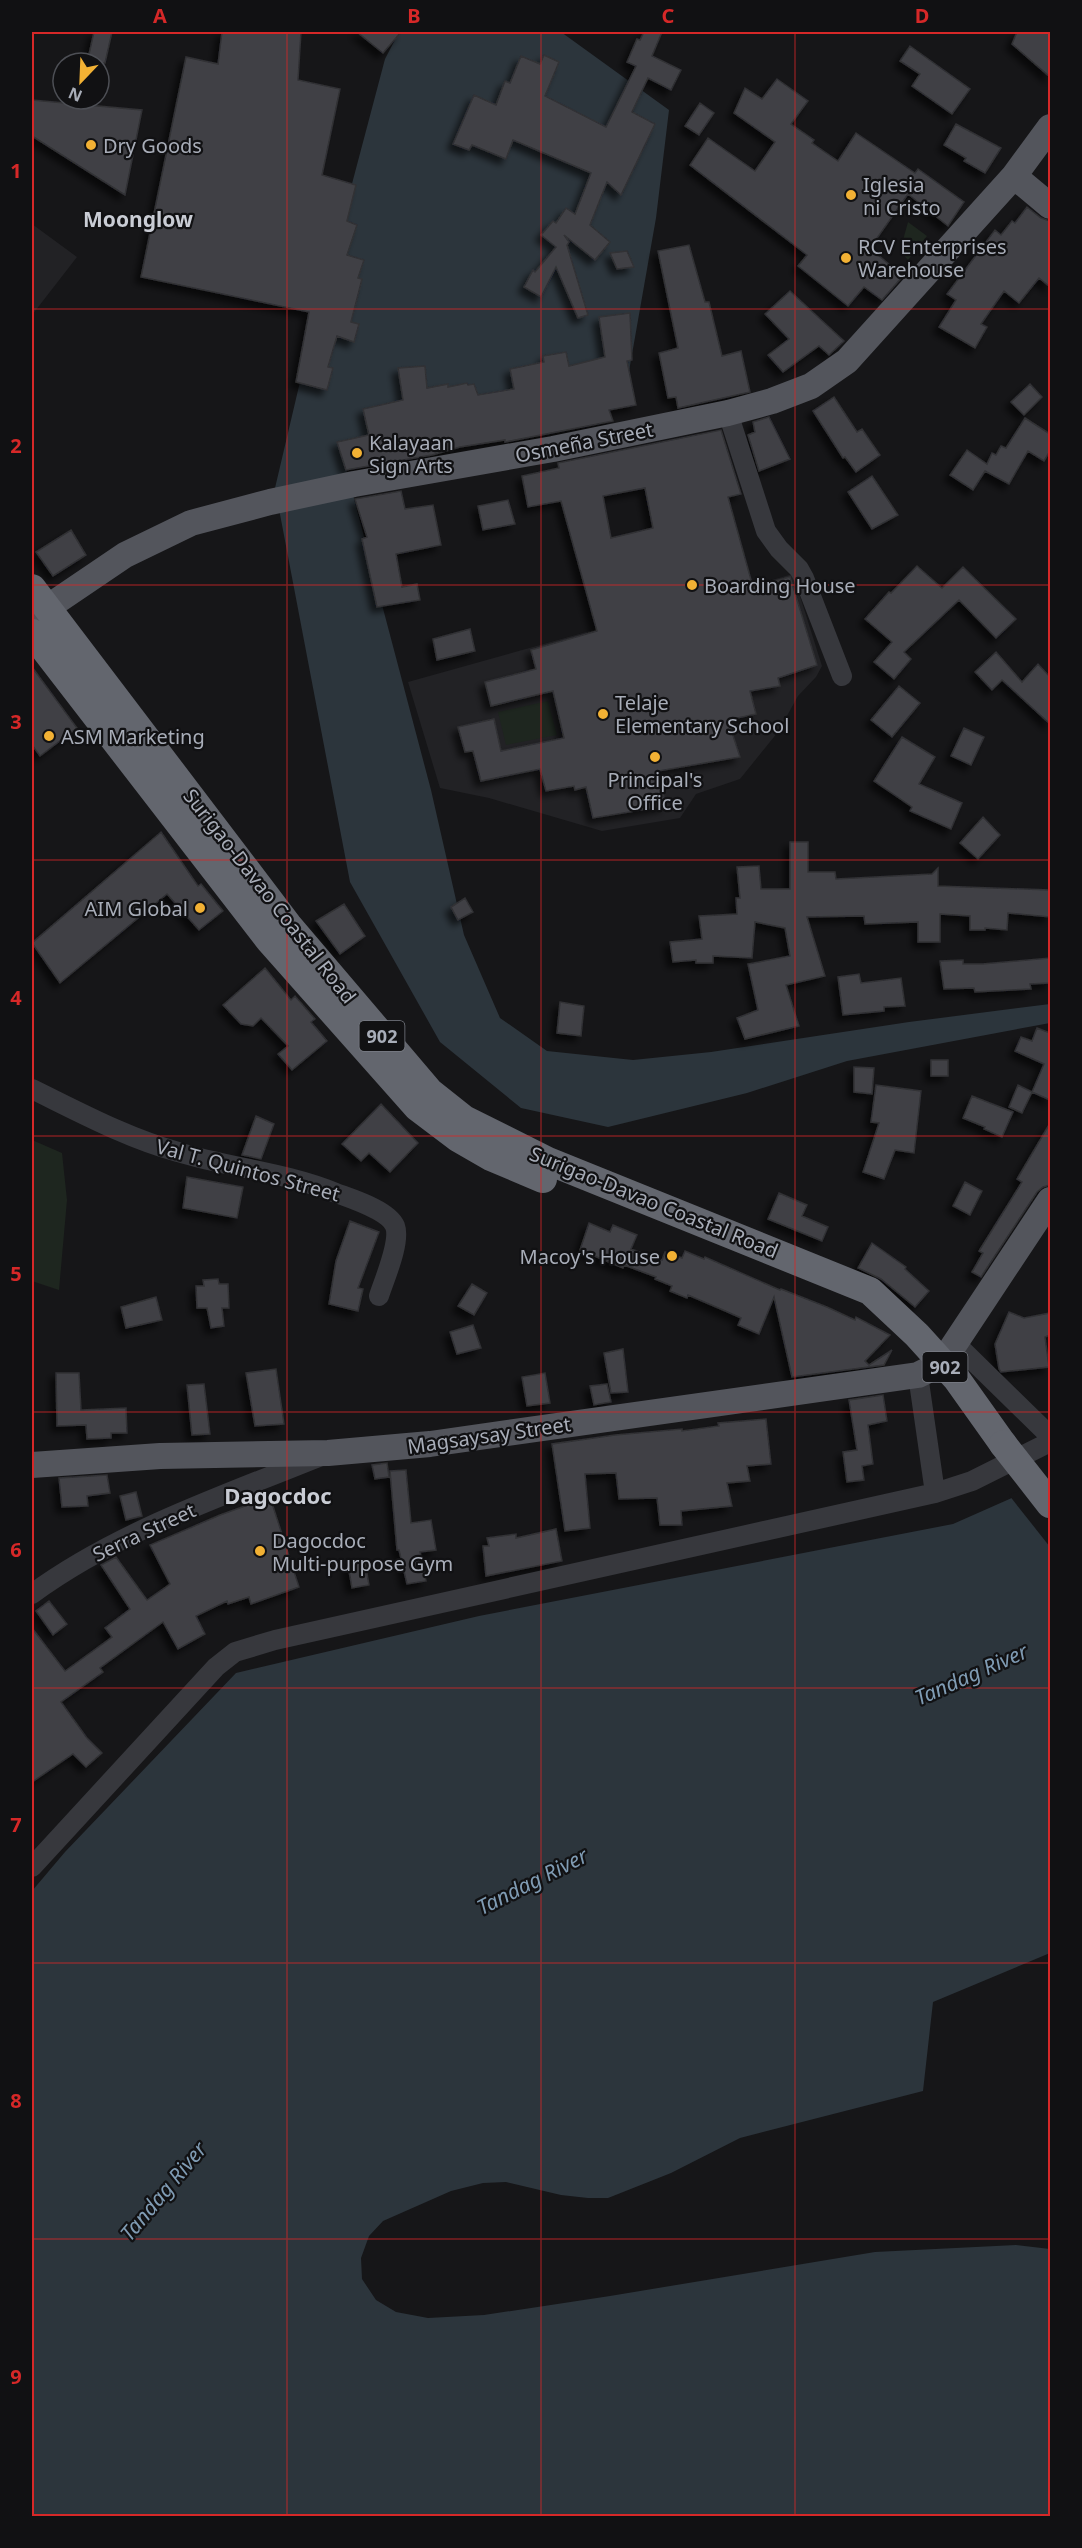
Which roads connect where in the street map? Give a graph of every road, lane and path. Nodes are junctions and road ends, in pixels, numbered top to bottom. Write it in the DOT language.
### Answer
graph roads {
  1 [pos="1050,127"];
  2 [pos="1014,176"];
  3 [pos="1050,206"];
  4 [pos="729,413"];
  5 [pos="37,605"];
  6 [pos="32,633"];
  7 [pos="842,676"];
  8 [pos="279,933"];
  9 [pos="32,1089"];
  10 [pos="1050,1200"];
  11 [pos="380,1296"];
  12 [pos="938,1361"];
  13 [pos="1050,1436"];
  14 [pos="1050,1442"];
  15 [pos="328,1453"];
  16 [pos="32,1465"];
  17 [pos="935,1493"];
  18 [pos="1050,1504"];
  19 [pos="32,1594"];
  20 [pos="32,1867"];
  1 -- 2 [label="main road, Osmeña Street"];
  2 -- 3 [label="main road"];
  2 -- 4 [label="main road, Osmeña Street"];
  4 -- 5 [label="main road, Osmeña Street"];
  4 -- 7 [label="street"];
  5 -- 8 [label="highway, Surigao-Davao Coastal Road / 902"];
  6 -- 8 [label="highway, Surigao-Davao Coastal Road / 902"];
  8 -- 12 [label="highway, Surigao-Davao Coastal Road / 902"];
  9 -- 11 [label="street, Val T. Quintos Street"];
  10 -- 12 [label="main road"];
  12 -- 13 [label="street"];
  12 -- 15 [label="main road, Magsaysay Street"];
  12 -- 17 [label="street"];
  12 -- 18 [label="highway, Surigao-Davao Coastal Road / 902, bridge"];
  14 -- 17 [label="street"];
  15 -- 16 [label="main road, Magsaysay Street"];
  15 -- 19 [label="street, Serra Street"];
  17 -- 20 [label="street"];
}
